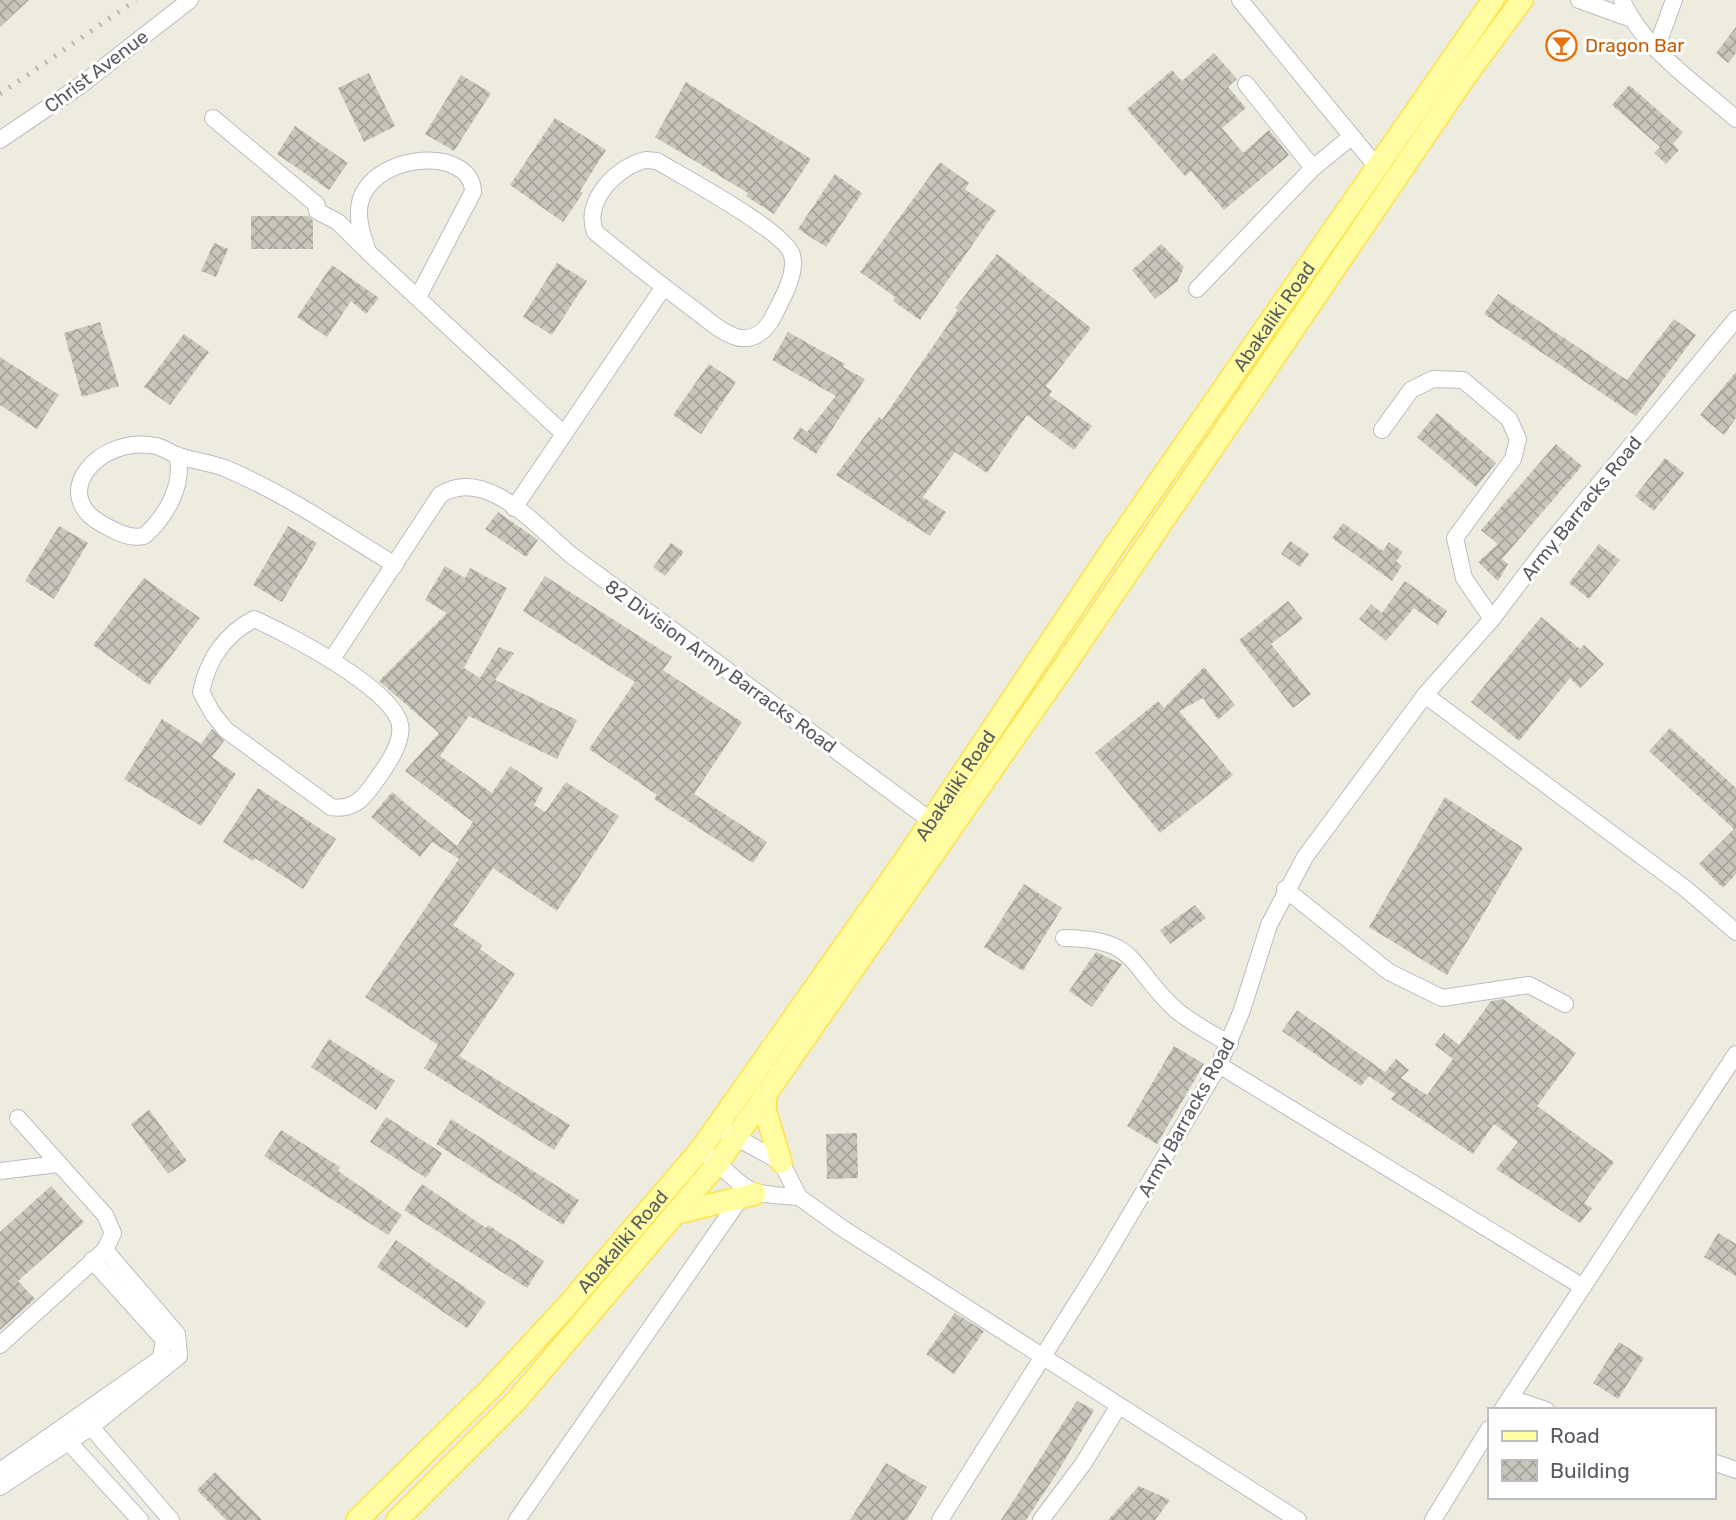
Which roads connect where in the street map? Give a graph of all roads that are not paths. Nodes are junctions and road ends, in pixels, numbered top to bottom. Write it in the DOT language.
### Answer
graph roads {
  1 [pos="190,0"];
  2 [pos="1240,0"];
  3 [pos="1493,0"];
  4 [pos="1522,0"];
  5 [pos="1579,0"];
  6 [pos="1622,0"];
  7 [pos="1674,0"];
  8 [pos="1629,18"];
  9 [pos="1656,49"];
  10 [pos="1246,84"];
  11 [pos="213,118"];
  12 [pos="1736,118"];
  13 [pos="1351,137"];
  14 [pos="0,140"];
  15 [pos="1377,167"];
  16 [pos="1313,168"];
  17 [pos="368,253"];
  18 [pos="663,288"];
  19 [pos="1197,289"];
  20 [pos="418,297"];
  21 [pos="1733,329"];
  22 [pos="1382,430"];
  23 [pos="564,434"];
  24 [pos="177,455"];
  25 [pos="514,508"];
  26 [pos="394,565"];
  27 [pos="1492,619"];
  28 [pos="332,659"];
  29 [pos="1425,695"];
  30 [pos="930,820"];
  31 [pos="1285,889"];
  32 [pos="1736,932"];
  33 [pos="1064,938"];
  34 [pos="1565,1004"];
  35 [pos="1230,1044"];
  36 [pos="1736,1055"];
  37 [pos="1219,1065"];
  38 [pos="766,1092"];
  39 [pos="18,1118"];
  40 [pos="726,1132"];
  41 [pos="701,1149"];
  42 [pos="781,1162"];
  43 [pos="718,1163"];
  44 [pos="58,1164"];
  45 [pos="0,1171"];
  46 [pos="749,1195"];
  47 [pos="799,1197"];
  48 [pos="675,1214"];
  49 [pos="99,1255"];
  50 [pos="1583,1287"];
  51 [pos="0,1345"];
  52 [pos="1042,1356"];
  53 [pos="1506,1404"];
  54 [pos="1118,1407"];
  55 [pos="1533,1408"];
  56 [pos="86,1420"];
  57 [pos="1488,1431"];
  58 [pos="64,1437"];
  59 [pos="1715,1463"];
  60 [pos="1736,1470"];
  61 [pos="0,1471"];
  62 [pos="0,1487"];
  63 [pos="140,1520"];
  64 [pos="171,1520"];
  65 [pos="357,1520"];
  66 [pos="397,1520"];
  67 [pos="517,1520"];
  68 [pos="940,1520"];
  69 [pos="1041,1520"];
  70 [pos="1298,1520"];
  71 [pos="1433,1520"];
  1 -- 14 [label="street, Christ Avenue"];
  2 -- 13 [label="street"];
  3 -- 15 [label="main road, Abakaliki Road"];
  4 -- 38 [label="main road, Abakaliki Road"];
  5 -- 8 [label="street"];
  6 -- 8 [label="street"];
  7 -- 9 [label="street"];
  8 -- 9 [label="street"];
  9 -- 12 [label="street"];
  10 -- 16 [label="street"];
  11 -- 17 [label="street"];
  13 -- 15 [label="street"];
  13 -- 16 [label="street"];
  15 -- 30 [label="main road, Abakaliki Road"];
  16 -- 19 [label="street"];
  17 -- 20 [label="street"];
  17 -- 20 [label="street"];
  18 -- 18 [label="street"];
  18 -- 23 [label="street"];
  20 -- 23 [label="street"];
  21 -- 27 [label="street, Army Barracks Road"];
  22 -- 27 [label="street"];
  23 -- 25 [label="street"];
  24 -- 24 [label="street"];
  24 -- 26 [label="street"];
  25 -- 26 [label="street, 82 Division Army Barracks Road"];
  25 -- 30 [label="street, 82 Division Army Barracks Road"];
  26 -- 28 [label="street, 82 Division Army Barracks Road"];
  27 -- 29 [label="street, Army Barracks Road"];
  28 -- 28 [label="street"];
  29 -- 31 [label="street, Army Barracks Road"];
  29 -- 32 [label="street"];
  30 -- 40 [label="main road, Abakaliki Road"];
  31 -- 34 [label="street"];
  31 -- 35 [label="street, Army Barracks Road"];
  33 -- 35 [label="street"];
  35 -- 37 [label="street, Army Barracks Road"];
  36 -- 50 [label="street"];
  37 -- 50 [label="street"];
  37 -- 52 [label="street, Army Barracks Road"];
  38 -- 40 [label="main road, Abakaliki Road"];
  38 -- 42 [label="main road"];
  39 -- 44 [label="street"];
  40 -- 41 [label="main road, Abakaliki Road"];
  40 -- 42 [label="street"];
  40 -- 43 [label="main road, Abakaliki Road"];
  41 -- 43 [label="street"];
  41 -- 65 [label="main road, Abakaliki Road"];
  42 -- 47 [label="street"];
  43 -- 46 [label="street"];
  43 -- 48 [label="main road, Abakaliki Road"];
  44 -- 45 [label="street"];
  44 -- 49 [label="street"];
  46 -- 47 [label="street"];
  46 -- 48 [label="main road"];
  46 -- 67 [label="street"];
  47 -- 52 [label="street"];
  48 -- 66 [label="main road, Abakaliki Road"];
  49 -- 51 [label="street"];
  49 -- 56 [label="street"];
  50 -- 53 [label="street"];
  52 -- 54 [label="street"];
  52 -- 68 [label="street, Army Barracks Road"];
  53 -- 55 [label="street"];
  54 -- 69 [label="street"];
  54 -- 70 [label="street"];
  56 -- 58 [label="street"];
  56 -- 64 [label="street"];
  57 -- 71 [label="street"];
  58 -- 61 [label="street"];
  58 -- 62 [label="street"];
  58 -- 63 [label="street"];
  59 -- 60 [label="street"];
}
